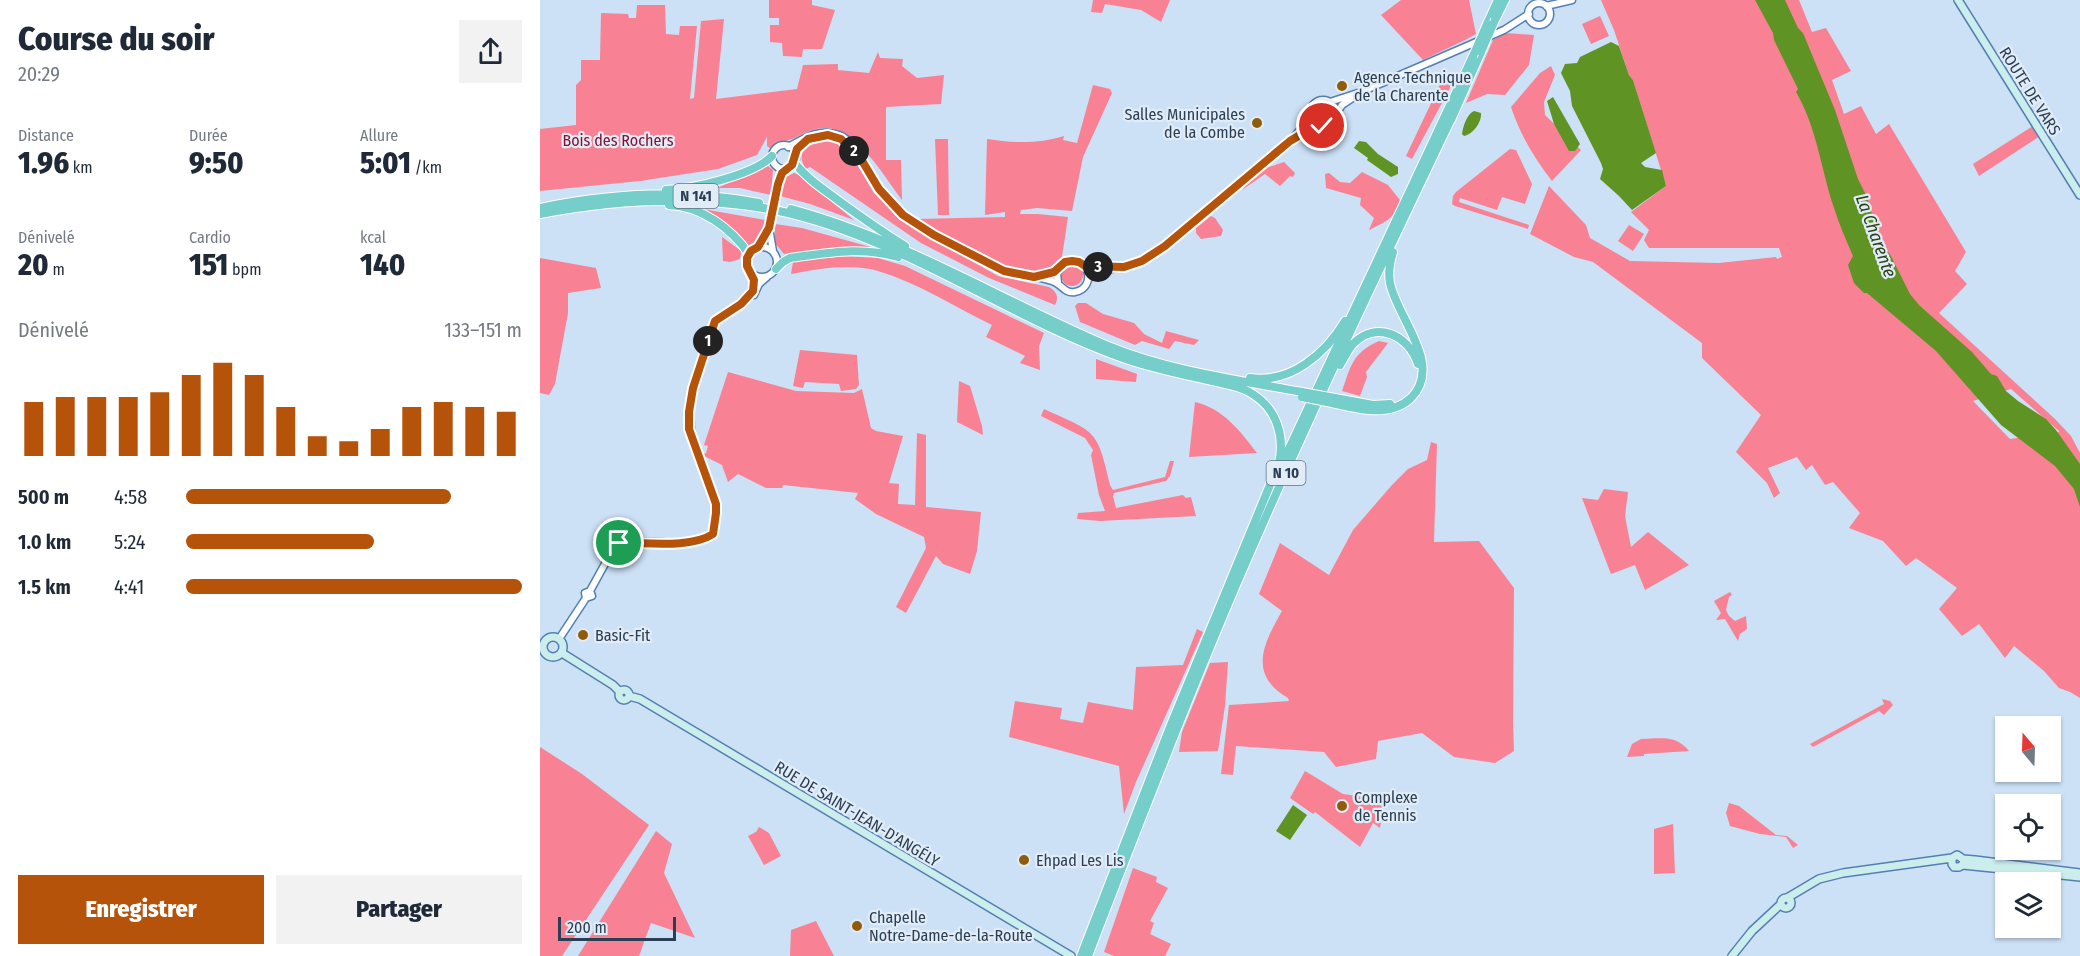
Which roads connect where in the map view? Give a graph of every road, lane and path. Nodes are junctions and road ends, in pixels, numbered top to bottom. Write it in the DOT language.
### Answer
graph roads {
  1 [pos="1498,0"];
  2 [pos="1505,0"];
  3 [pos="1958,0"];
  4 [pos="1569,1"];
  5 [pos="1546,6"];
  6 [pos="1529,14"];
  7 [pos="1550,16"];
  8 [pos="1491,22"];
  9 [pos="1532,22"];
  10 [pos="1514,25"];
  11 [pos="1361,92"];
  12 [pos="1330,102"];
  13 [pos="1336,114"];
  14 [pos="1452,117"];
  15 [pos="1311,118"];
  16 [pos="1319,126"];
  17 [pos="1290,141"];
  18 [pos="788,147"];
  19 [pos="772,156"];
  20 [pos="795,159"];
  21 [pos="861,159"];
  22 [pos="777,167"];
  23 [pos="786,169"];
  24 [pos="778,184"];
  25 [pos="630,194"];
  26 [pos="2080,195"];
  27 [pos="604,204"];
  28 [pos="540,208"];
  29 [pos="540,214"];
  30 [pos="769,228"];
  31 [pos="1385,246"];
  32 [pos="758,247"];
  33 [pos="773,251"];
  34 [pos="749,254"];
  35 [pos="920,257"];
  36 [pos="1085,266"];
  37 [pos="1119,267"];
  38 [pos="776,269"];
  39 [pos="1058,269"];
  40 [pos="931,270"];
  41 [pos="752,274"];
  42 [pos="767,277"];
  43 [pos="1034,277"];
  44 [pos="1088,279"];
  45 [pos="1058,283"];
  46 [pos="712,328"];
  47 [pos="1172,366"];
  48 [pos="1192,376"];
  49 [pos="1302,394"];
  50 [pos="1334,401"];
  51 [pos="1299,445"];
  52 [pos="1226,591"];
  53 [pos="559,639"];
  54 [pos="542,642"];
  55 [pos="562,653"];
  56 [pos="1132,834"];
  57 [pos="1952,862"];
  58 [pos="1963,862"];
  59 [pos="2080,873"];
  60 [pos="2080,877"];
  61 [pos="1086,954"];
  62 [pos="1071,956"];
  63 [pos="1734,956"];
  1 -- 8 [label="highway, N 10"];
  2 -- 8 [label="highway, N 10"];
  3 -- 26 [label="main road, ROUTE DE VARS"];
  4 -- 5 [label="street"];
  4 -- 7 [label="street"];
  5 -- 6 [label="street"];
  5 -- 7 [label="street"];
  6 -- 9 [label="street"];
  6 -- 10 [label="street"];
  7 -- 9 [label="street"];
  8 -- 14 [label="highway, N 10, bridge"];
  8 -- 31 [label="highway, N 10, bridge"];
  9 -- 10 [label="street"];
  10 -- 11 [label="street"];
  11 -- 12 [label="street"];
  11 -- 13 [label="street"];
  12 -- 13 [label="street"];
  12 -- 15 [label="street"];
  13 -- 16 [label="street"];
  14 -- 50 [label="highway"];
  14 -- 51 [label="highway, N 10"];
  15 -- 16 [label="street"];
  15 -- 17 [label="street"];
  16 -- 17 [label="street"];
  17 -- 37 [label="street"];
  18 -- 19 [label="street"];
  18 -- 20 [label="street"];
  18 -- 21 [label="street"];
  19 -- 22 [label="street"];
  19 -- 25 [label="highway"];
  20 -- 21 [label="street"];
  20 -- 23 [label="street"];
  20 -- 35 [label="highway"];
  21 -- 43 [label="street"];
  22 -- 23 [label="street"];
  22 -- 24 [label="street"];
  23 -- 24 [label="street"];
  24 -- 30 [label="street, bridge"];
  25 -- 28 [label="highway, N 141"];
  25 -- 35 [label="highway, N 141"];
  27 -- 29 [label="highway, N 141"];
  27 -- 34 [label="highway"];
  27 -- 40 [label="highway, N 141"];
  30 -- 32 [label="street"];
  30 -- 33 [label="street"];
  31 -- 47 [label="highway"];
  31 -- 52 [label="highway, N 10"];
  32 -- 33 [label="street"];
  32 -- 34 [label="street"];
  33 -- 38 [label="street"];
  34 -- 41 [label="street"];
  35 -- 47 [label="highway, N 141"];
  36 -- 37 [label="street"];
  36 -- 39 [label="street"];
  36 -- 44 [label="street"];
  37 -- 44 [label="street"];
  38 -- 40 [label="highway"];
  38 -- 42 [label="street"];
  39 -- 43 [label="street"];
  39 -- 45 [label="street"];
  40 -- 48 [label="highway, N 141"];
  41 -- 42 [label="street"];
  41 -- 46 [label="street"];
  42 -- 46 [label="street"];
  43 -- 45 [label="street"];
  44 -- 45 [label="street"];
  46 -- 53 [label="street"];
  47 -- 49 [label="highway"];
  48 -- 49 [label="highway"];
  48 -- 52 [label="highway"];
  49 -- 50 [label="highway, bridge"];
  50 -- 51 [label="highway"];
  51 -- 56 [label="highway, N 10"];
  52 -- 56 [label="highway, N 10"];
  53 -- 54 [label="main road"];
  53 -- 55 [label="main road"];
  54 -- 55 [label="main road"];
  55 -- 62 [label="main road, RUE DE SAINT-JEAN-D'ANGÉLY"];
  56 -- 61 [label="highway, N 10"];
  57 -- 58 [label="main road"];
  57 -- 58 [label="main road"];
  57 -- 63 [label="main road"];
  58 -- 59 [label="main road"];
  58 -- 60 [label="main road"];
}
